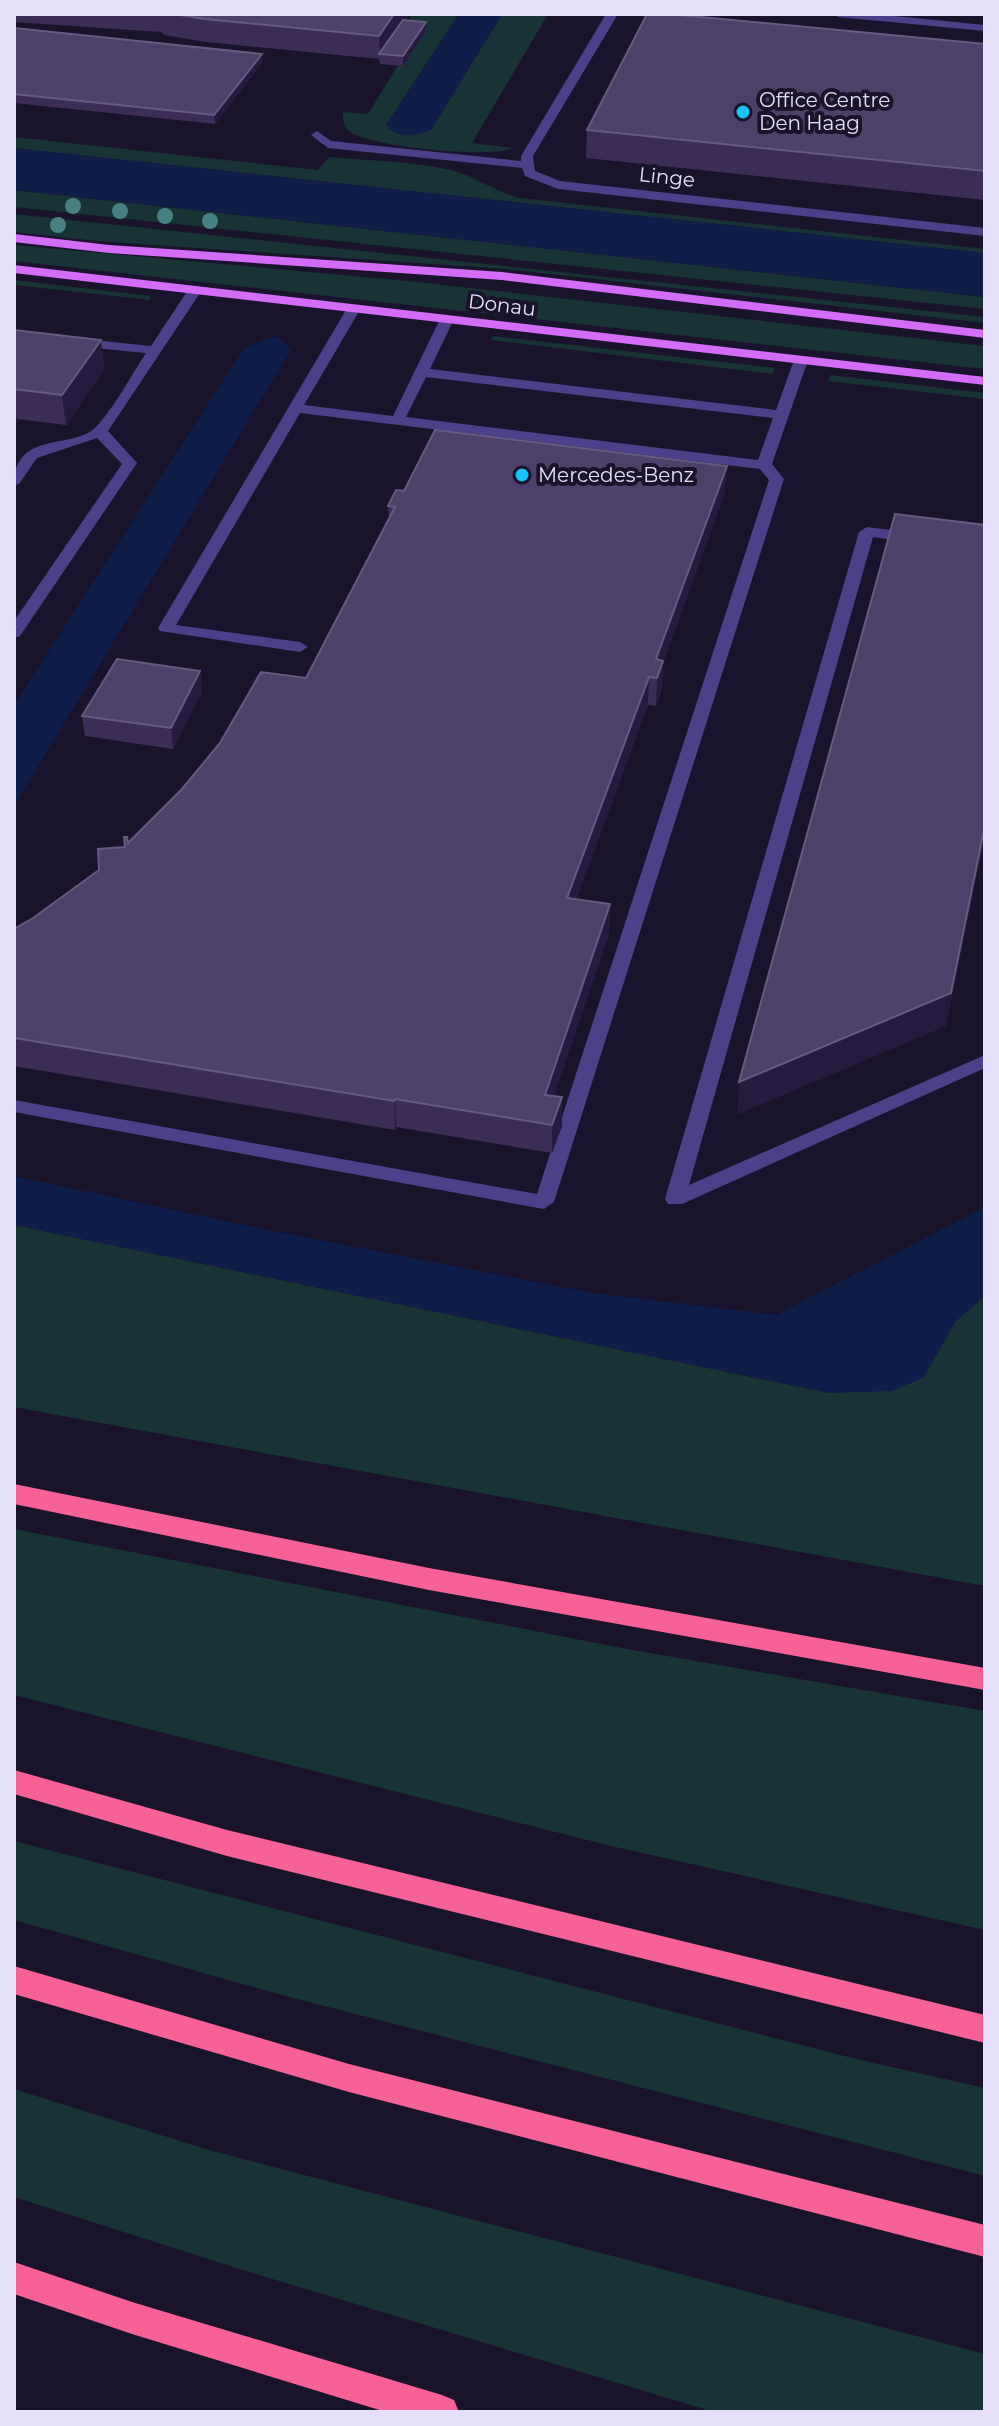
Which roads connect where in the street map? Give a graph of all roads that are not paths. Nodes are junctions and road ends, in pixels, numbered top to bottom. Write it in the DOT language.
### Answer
graph roads {
  1 [pos="612,14"];
  2 [pos="838,14"];
  3 [pos="985,28"];
  4 [pos="317,135"];
  5 [pos="528,165"];
  6 [pos="985,232"];
  7 [pos="14,238"];
  8 [pos="14,269"];
  9 [pos="195,290"];
  10 [pos="354,308"];
  11 [pos="447,319"];
  12 [pos="985,334"];
  13 [pos="60,340"];
  14 [pos="153,350"];
  15 [pos="801,360"];
  16 [pos="421,372"];
  17 [pos="985,381"];
  18 [pos="295,408"];
  19 [pos="781,415"];
  20 [pos="397,421"];
  21 [pos="100,432"];
  22 [pos="764,465"];
  23 [pos="14,481"];
  24 [pos="926,540"];
  25 [pos="14,633"];
  26 [pos="300,647"];
  27 [pos="985,1061"];
  28 [pos="14,1106"];
  29 [pos="14,1494"];
  30 [pos="985,1679"];
  31 [pos="14,1782"];
  32 [pos="14,1980"];
  33 [pos="985,2029"];
  34 [pos="985,2241"];
  35 [pos="14,2278"];
  36 [pos="442,2412"];
  1 -- 5 [label="street"];
  2 -- 3 [label="street"];
  4 -- 5 [label="street"];
  5 -- 6 [label="street, Linge"];
  7 -- 12 [label="main road, Donau"];
  8 -- 9 [label="main road, Donau"];
  9 -- 10 [label="main road, Donau"];
  9 -- 14 [label="street"];
  10 -- 11 [label="main road, Donau"];
  10 -- 18 [label="street"];
  11 -- 15 [label="main road, Donau"];
  11 -- 16 [label="street"];
  13 -- 14 [label="street"];
  14 -- 21 [label="street"];
  15 -- 17 [label="main road, Donau"];
  15 -- 19 [label="street"];
  16 -- 19 [label="street"];
  16 -- 20 [label="street"];
  18 -- 20 [label="street"];
  18 -- 26 [label="street"];
  19 -- 22 [label="street"];
  20 -- 22 [label="street"];
  21 -- 23 [label="street"];
  21 -- 25 [label="street"];
  22 -- 28 [label="street"];
  24 -- 27 [label="street"];
  29 -- 30 [label="highway"];
  31 -- 33 [label="highway"];
  32 -- 34 [label="highway"];
  35 -- 36 [label="highway"];
}
